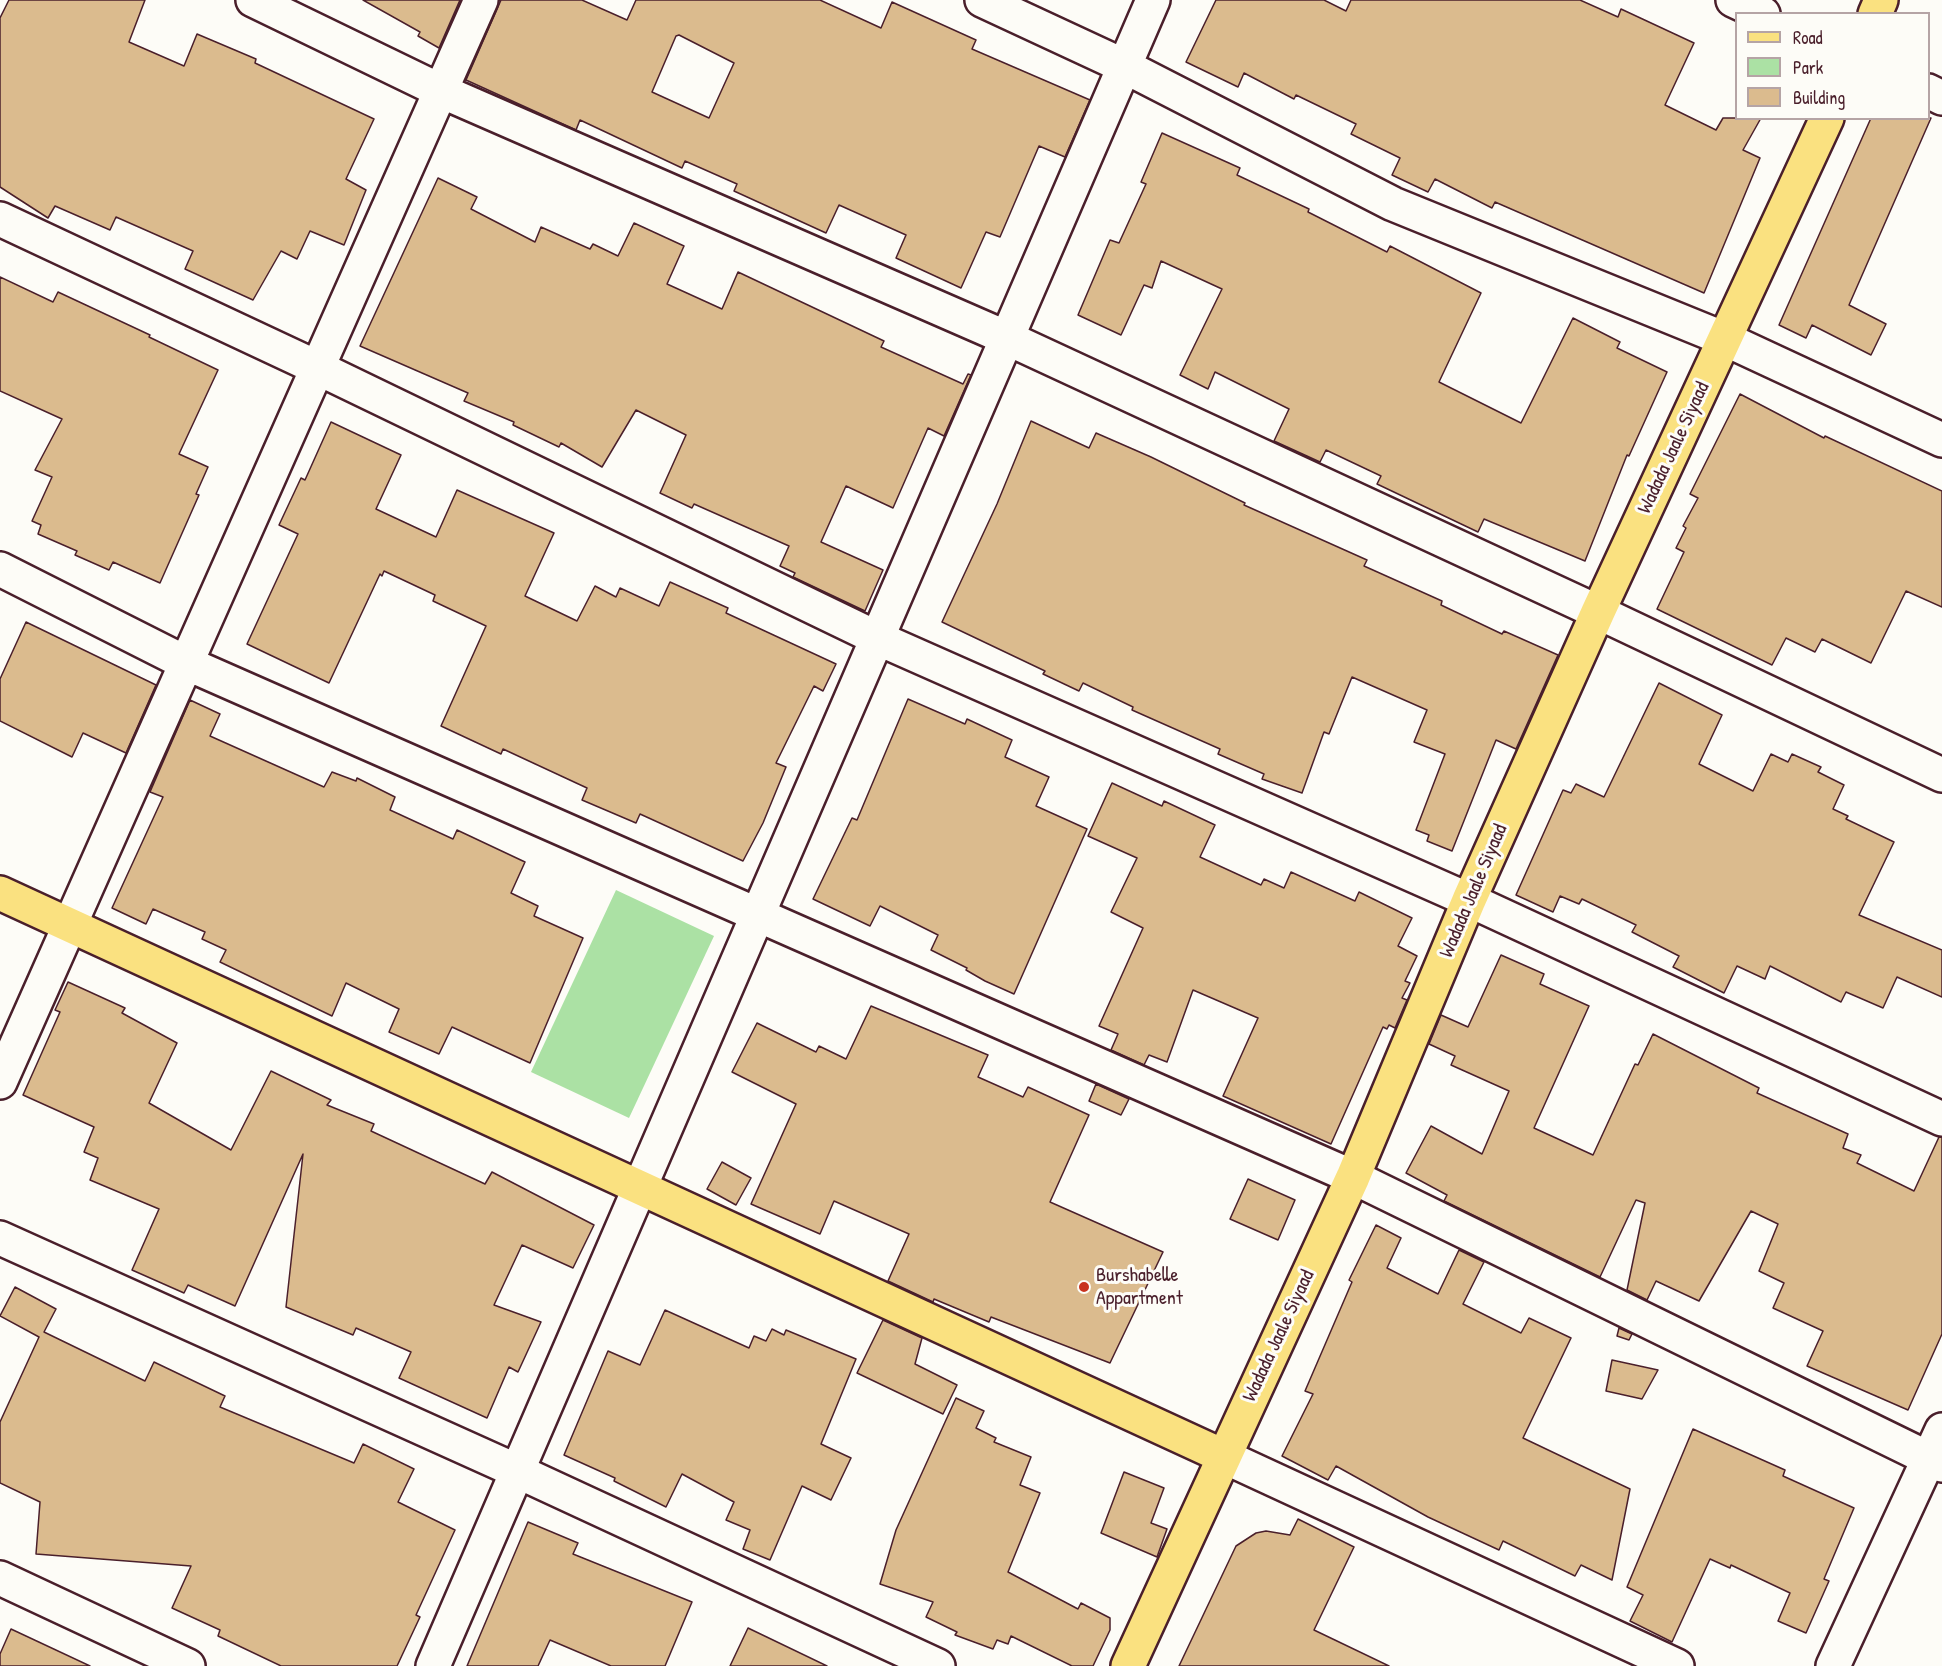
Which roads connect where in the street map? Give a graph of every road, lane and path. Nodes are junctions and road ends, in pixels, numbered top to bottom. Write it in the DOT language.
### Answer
graph roads {
  1 [pos="253,0"];
  2 [pos="481,0"];
  3 [pos="982,0"];
  4 [pos="1153,0"];
  5 [pos="1733,0"];
  6 [pos="1759,12"];
  7 [pos="1124,66"];
  8 [pos="441,90"];
  9 [pos="1826,120"];
  10 [pos="0,219"];
  11 [pos="1007,338"];
  12 [pos="1725,339"];
  13 [pos="318,368"];
  14 [pos="1942,440"];
  15 [pos="0,569"];
  16 [pos="1598,612"];
  17 [pos="877,638"];
  18 [pos="186,663"];
  19 [pos="1942,775"];
  20 [pos="0,894"];
  21 [pos="1468,900"];
  22 [pos="757,916"];
  23 [pos="70,925"];
  24 [pos="0,1082"];
  25 [pos="1942,1119"];
  26 [pos="1353,1177"];
  27 [pos="640,1187"];
  28 [pos="0,1238"];
  29 [pos="1942,1430"];
  30 [pos="1223,1456"];
  31 [pos="1935,1462"];
  32 [pos="517,1471"];
  33 [pos="0,1578"];
  34 [pos="188,1666"];
  35 [pos="433,1666"];
  36 [pos="938,1666"];
  37 [pos="1128,1666"];
  38 [pos="1677,1666"];
  39 [pos="1833,1666"];
  1 -- 8 [label="street"];
  2 -- 8 [label="street"];
  3 -- 7 [label="street"];
  4 -- 7 [label="street"];
  5 -- 6 [label="street"];
  7 -- 11 [label="street"];
  7 -- 12 [label="street"];
  8 -- 11 [label="street"];
  8 -- 13 [label="street"];
  9 -- 12 [label="main road, Wadada Jaale Siyaad"];
  10 -- 13 [label="street"];
  11 -- 16 [label="street"];
  11 -- 17 [label="street"];
  12 -- 14 [label="street"];
  12 -- 16 [label="main road, Wadada Jaale Siyaad"];
  13 -- 17 [label="street"];
  13 -- 18 [label="street"];
  15 -- 18 [label="street"];
  16 -- 19 [label="street"];
  16 -- 21 [label="main road, Wadada Jaale Siyaad"];
  17 -- 21 [label="street"];
  17 -- 22 [label="street"];
  18 -- 22 [label="street"];
  18 -- 23 [label="street"];
  20 -- 23 [label="main road"];
  21 -- 25 [label="street"];
  21 -- 26 [label="main road, Wadada Jaale Siyaad"];
  22 -- 26 [label="street"];
  22 -- 27 [label="street"];
  23 -- 24 [label="street"];
  23 -- 27 [label="main road"];
  26 -- 30 [label="main road, Wadada Jaale Siyaad"];
  26 -- 31 [label="street"];
  27 -- 30 [label="main road"];
  27 -- 32 [label="street"];
  28 -- 32 [label="street"];
  29 -- 31 [label="street"];
  30 -- 37 [label="main road, Wadada Jaale Siyaad"];
  30 -- 38 [label="street"];
  31 -- 39 [label="street"];
  32 -- 35 [label="street"];
  32 -- 36 [label="street"];
  33 -- 34 [label="street"];
}
